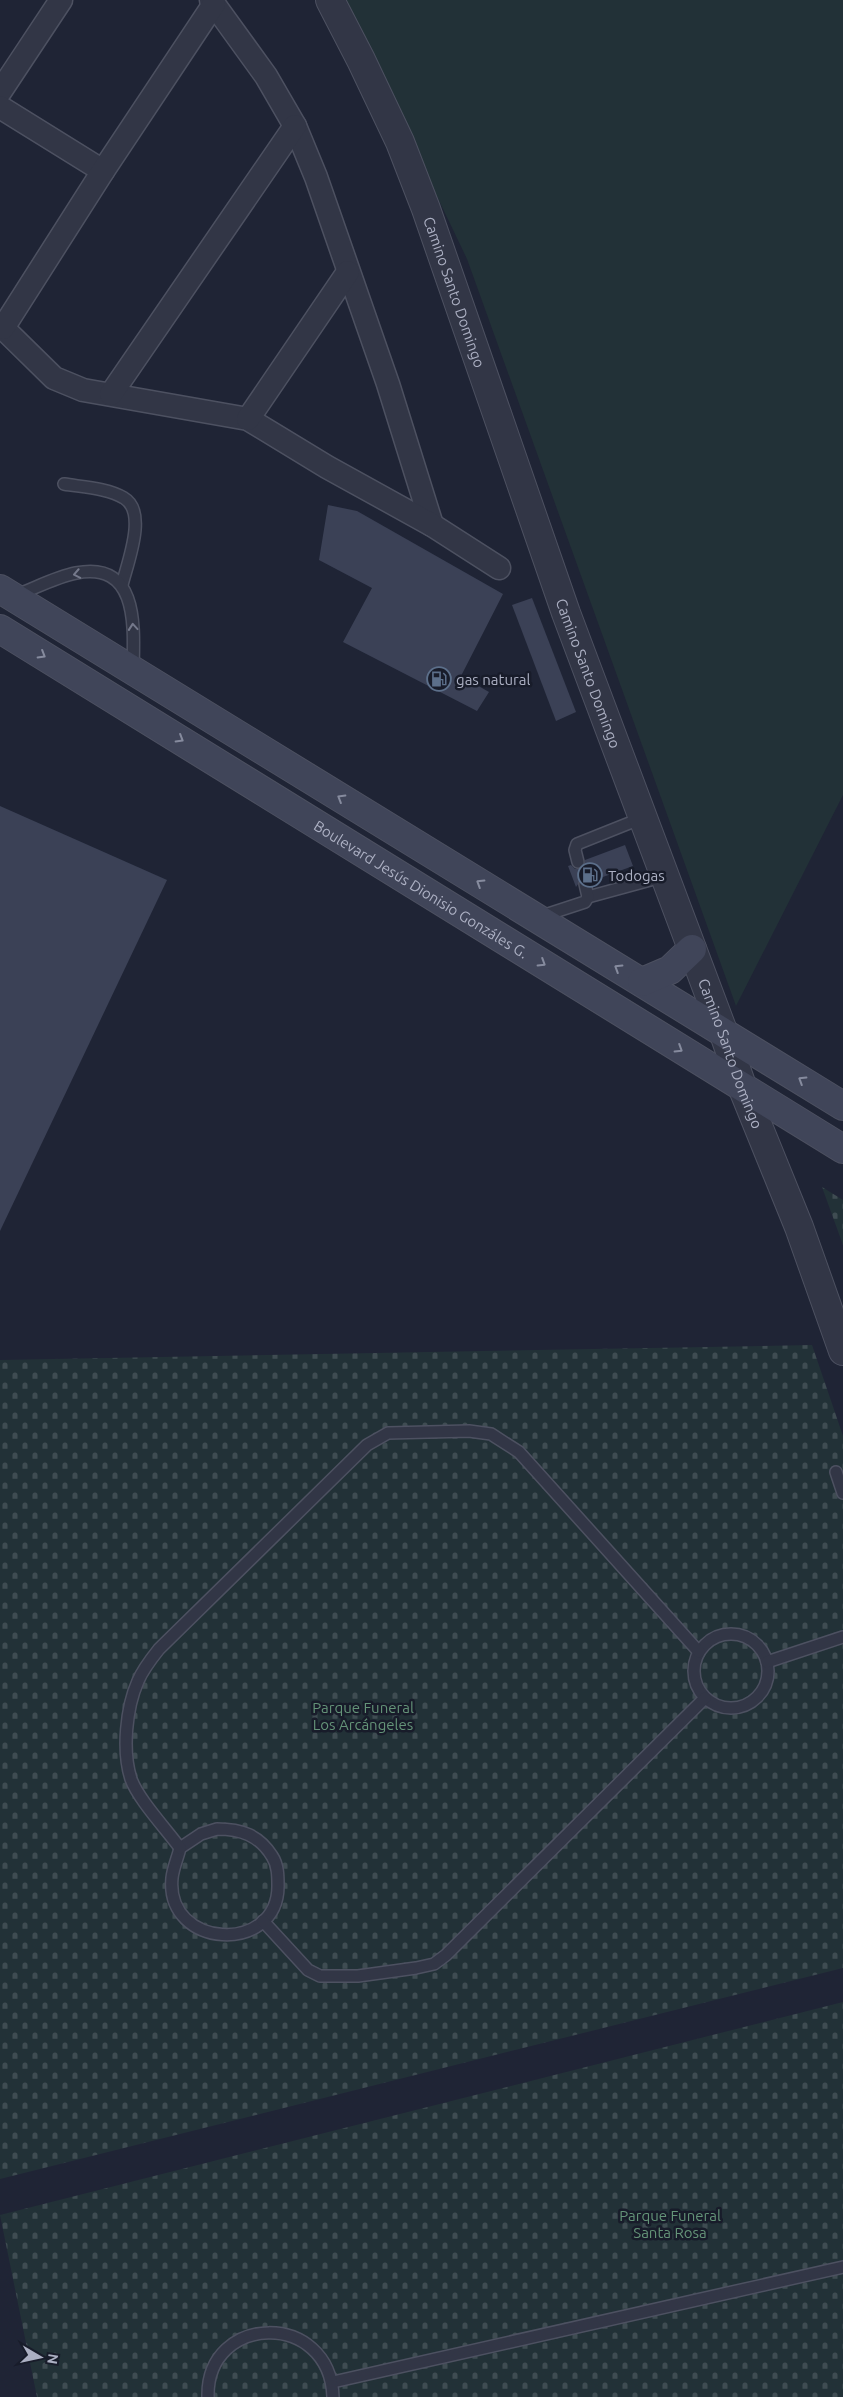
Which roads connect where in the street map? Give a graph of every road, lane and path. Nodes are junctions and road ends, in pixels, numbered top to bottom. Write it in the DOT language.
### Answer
graph roads {
  1 [pos="62,0"];
  2 [pos="330,0"];
  3 [pos="213,2"];
  4 [pos="0,92"];
  5 [pos="0,107"];
  6 [pos="295,126"];
  7 [pos="103,171"];
  8 [pos="348,272"];
  9 [pos="2,326"];
  10 [pos="111,394"];
  11 [pos="248,418"];
  12 [pos="64,484"];
  13 [pos="432,525"];
  14 [pos="499,568"];
  15 [pos="122,585"];
  16 [pos="6,593"];
  17 [pos="0,629"];
  18 [pos="133,671"];
  19 [pos="642,818"];
  20 [pos="578,862"];
  21 [pos="665,876"];
  22 [pos="585,884"];
  23 [pos="588,897"];
  24 [pos="536,917"];
  25 [pos="692,949"];
  26 [pos="642,982"];
  27 [pos="723,1031"];
  28 [pos="743,1088"];
  29 [pos="843,1106"];
  30 [pos="843,1149"];
  31 [pos="843,1351"];
  32 [pos="836,1472"];
  33 [pos="843,1493"];
  34 [pos="843,1637"];
  35 [pos="699,1652"];
  36 [pos="767,1662"];
  37 [pos="705,1698"];
  38 [pos="180,1848"];
  39 [pos="263,1921"];
  40 [pos="843,2267"];
  41 [pos="333,2382"];
  42 [pos="208,2397"];
  43 [pos="333,2397"];
  1 -- 4 [label="street"];
  2 -- 19 [label="street, Camino Santo Domingo"];
  3 -- 6 [label="street"];
  3 -- 7 [label="street"];
  5 -- 7 [label="street"];
  6 -- 8 [label="street"];
  6 -- 10 [label="street"];
  7 -- 9 [label="street"];
  8 -- 11 [label="street"];
  8 -- 13 [label="street"];
  9 -- 10 [label="street"];
  10 -- 11 [label="street"];
  11 -- 13 [label="street"];
  12 -- 15 [label="lane"];
  13 -- 14 [label="street"];
  15 -- 16 [label="lane, one-way"];
  18 -- 15 [label="lane, one-way"];
  16 -- 18 [label="main road"];
  17 -- 28 [label="main road, Boulevard Jesús Dionisio Gonzáles G., one-way"];
  24 -- 18 [label="main road, one-way"];
  19 -- 20 [label="lane"];
  19 -- 21 [label="street, Camino Santo Domingo"];
  21 -- 23 [label="lane"];
  21 -- 25 [label="street, Camino Santo Domingo"];
  22 -- 23 [label="lane"];
  23 -- 24 [label="lane"];
  26 -- 24 [label="main road, one-way"];
  25 -- 26 [label="main road"];
  25 -- 27 [label="street, Camino Santo Domingo"];
  26 -- 27 [label="main road"];
  27 -- 28 [label="street, Camino Santo Domingo"];
  29 -- 27 [label="main road, one-way"];
  28 -- 30 [label="main road, Boulevard Jesús Dionisio Gonzáles G."];
  28 -- 31 [label="street, Camino Santo Domingo"];
  32 -- 33 [label="lane"];
  34 -- 36 [label="lane"];
  35 -- 36 [label="lane"];
  35 -- 37 [label="lane"];
  35 -- 38 [label="lane"];
  36 -- 37 [label="lane"];
  37 -- 39 [label="lane"];
  38 -- 39 [label="lane"];
  38 -- 39 [label="lane"];
  40 -- 41 [label="lane"];
  41 -- 42 [label="lane"];
  41 -- 43 [label="lane"];
}
